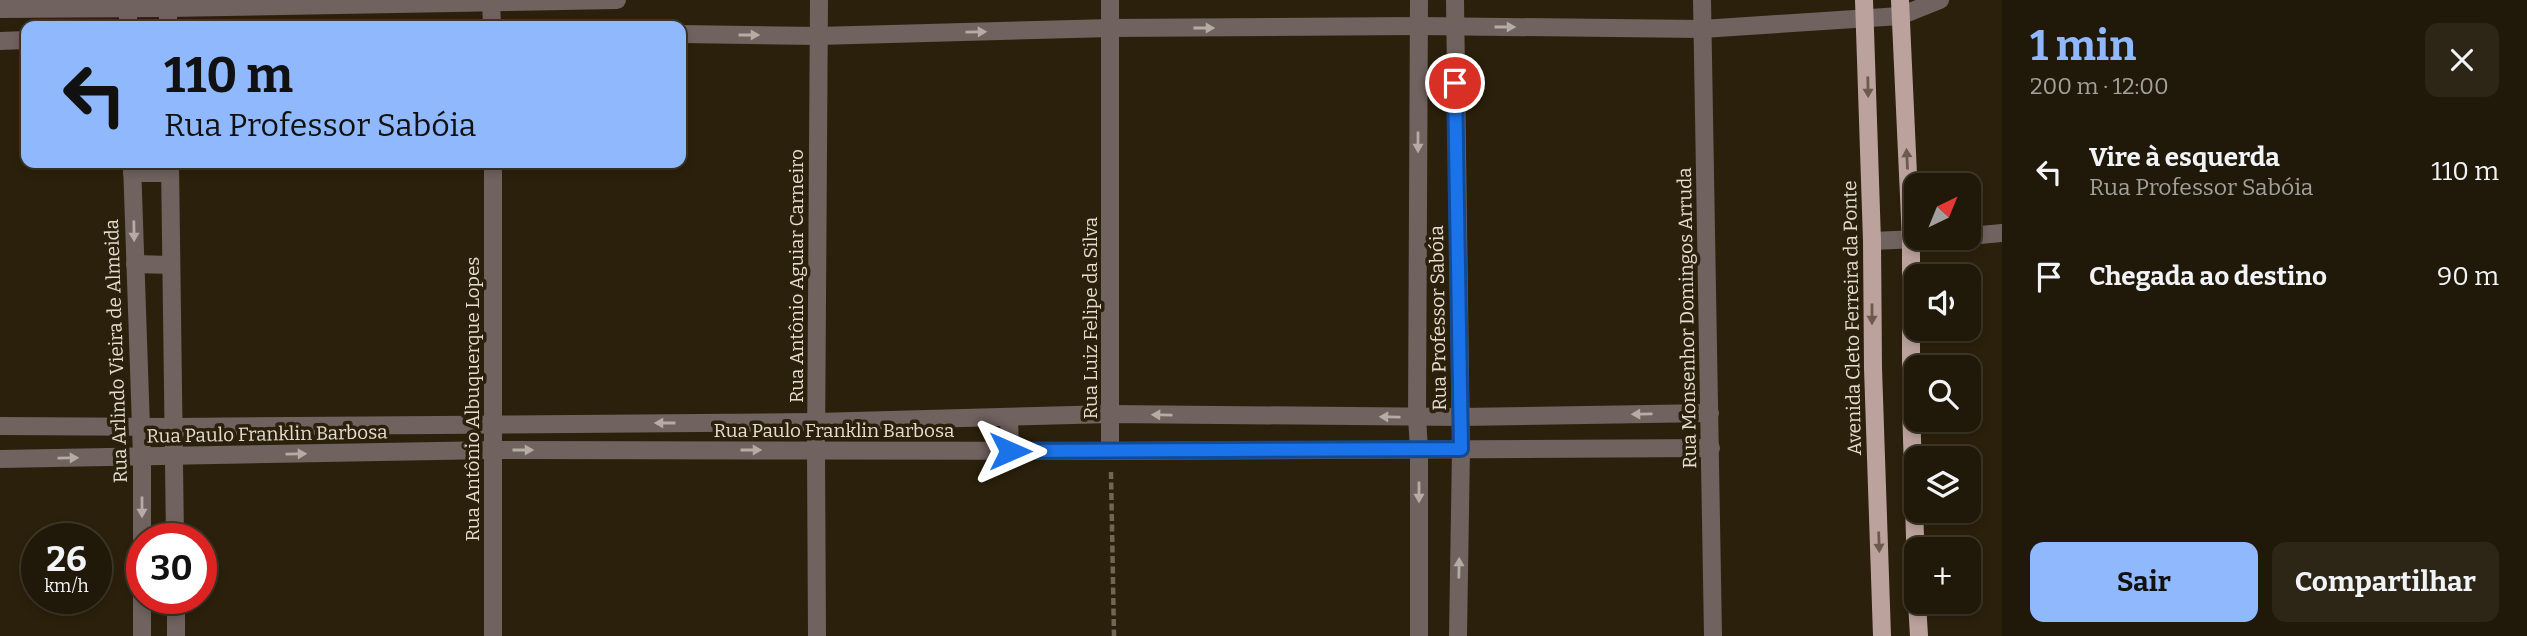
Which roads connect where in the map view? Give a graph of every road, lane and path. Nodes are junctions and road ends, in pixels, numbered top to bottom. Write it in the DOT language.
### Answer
graph roads {
  1 [pos="617,0"];
  2 [pos="819,0"];
  3 [pos="1110,0"];
  4 [pos="1419,0"];
  5 [pos="1455,0"];
  6 [pos="1702,0"];
  7 [pos="1864,0"];
  8 [pos="1940,0"];
  9 [pos="491,1"];
  10 [pos="128,4"];
  11 [pos="1900,8"];
  12 [pos="0,9"];
  13 [pos="169,11"];
  14 [pos="1866,19"];
  15 [pos="492,21"];
  16 [pos="1419,26"];
  17 [pos="1455,27"];
  18 [pos="1111,29"];
  19 [pos="1702,29"];
  20 [pos="686,34"];
  21 [pos="818,36"];
  22 [pos="21,40"];
  23 [pos="0,41"];
  24 [pos="132,168"];
  25 [pos="170,168"];
  26 [pos="493,168"];
  27 [pos="1908,173"];
  28 [pos="2002,233"];
  29 [pos="1981,235"];
  30 [pos="1904,240"];
  31 [pos="1872,241"];
  32 [pos="1911,250"];
  33 [pos="135,264"];
  34 [pos="172,265"];
  35 [pos="1710,413"];
  36 [pos="1111,414"];
  37 [pos="1009,417"];
  38 [pos="1417,417"];
  39 [pos="1460,418"];
  40 [pos="816,422"];
  41 [pos="493,424"];
  42 [pos="0,426"];
  43 [pos="139,426"];
  44 [pos="173,427"];
  45 [pos="1711,448"];
  46 [pos="1461,449"];
  47 [pos="493,450"];
  48 [pos="816,450"];
  49 [pos="1419,450"];
  50 [pos="1010,451"];
  51 [pos="1110,451"];
  52 [pos="174,456"];
  53 [pos="142,457"];
  54 [pos="0,459"];
  55 [pos="142,523"];
  56 [pos="175,523"];
  57 [pos="1915,537"];
  58 [pos="142,614"];
  59 [pos="176,614"];
  60 [pos="1918,614"];
  61 [pos="142,636"];
  62 [pos="176,636"];
  63 [pos="494,636"];
  64 [pos="817,636"];
  65 [pos="1114,636"];
  66 [pos="1419,636"];
  67 [pos="1458,636"];
  68 [pos="1713,636"];
  69 [pos="1882,636"];
  70 [pos="1919,636"];
  1 -- 9 [label="street"];
  2 -- 21 [label="street, Rua Antônio Aguiar Carneiro"];
  3 -- 18 [label="street, Rua Luiz Felipe da Silva"];
  4 -- 16 [label="street, Rua Professor Sabóia"];
  5 -- 17 [label="street, Rua Professor Sabóia"];
  6 -- 19 [label="street, Rua Monsenhor Domingos Arruda"];
  7 -- 14 [label="main road, Avenida Cleto Ferreira da Ponte"];
  8 -- 11 [label="street"];
  9 -- 13 [label="street"];
  9 -- 15 [label="street"];
  10 -- 12 [label="street"];
  10 -- 13 [label="street"];
  11 -- 14 [label="street"];
  27 -- 11 [label="main road, one-way"];
  14 -- 19 [label="street"];
  14 -- 31 [label="main road, Avenida Cleto Ferreira da Ponte, one-way"];
  16 -- 17 [label="street"];
  18 -- 16 [label="street, one-way"];
  16 -- 38 [label="street, Rua Professor Sabóia, one-way"];
  17 -- 19 [label="street, one-way"];
  17 -- 39 [label="street, Rua Professor Sabóia"];
  21 -- 18 [label="street, one-way"];
  18 -- 36 [label="street, Rua Luiz Felipe da Silva"];
  19 -- 35 [label="street, Rua Monsenhor Domingos Arruda"];
  20 -- 21 [label="street, one-way"];
  21 -- 40 [label="street, Rua Antônio Aguiar Carneiro"];
  22 -- 23 [label="street"];
  24 -- 25 [label="street"];
  24 -- 33 [label="street, Rua Arlindo Vieira de Almeida, one-way"];
  25 -- 34 [label="street"];
  26 -- 41 [label="street, Rua Antônio Albuquerque Lopes"];
  28 -- 29 [label="street"];
  30 -- 31 [label="street"];
  31 -- 69 [label="main road, Avenida Cleto Ferreira da Ponte, one-way"];
  32 -- 57 [label="main road"];
  33 -- 34 [label="street"];
  33 -- 43 [label="street, Rua Arlindo Vieira de Almeida"];
  34 -- 44 [label="street"];
  35 -- 39 [label="street, Rua Paulo Franklin Barbosa, one-way"];
  35 -- 45 [label="street, Rua Monsenhor Domingos Arruda"];
  36 -- 37 [label="street, Rua Paulo Franklin Barbosa"];
  38 -- 36 [label="street, Rua Paulo Franklin Barbosa, one-way"];
  36 -- 51 [label="street, Rua Luiz Felipe da Silva"];
  37 -- 40 [label="street, Rua Paulo Franklin Barbosa"];
  37 -- 50 [label="street"];
  38 -- 39 [label="street, Rua Paulo Franklin Barbosa"];
  38 -- 49 [label="street, Rua Professor Sabóia"];
  39 -- 46 [label="street, Rua Professor Sabóia"];
  40 -- 41 [label="street, Rua Paulo Franklin Barbosa, one-way"];
  40 -- 48 [label="street, Rua Antônio Aguiar Carneiro"];
  41 -- 44 [label="street, Rua Paulo Franklin Barbosa"];
  41 -- 47 [label="street, Rua Antônio Albuquerque Lopes"];
  42 -- 43 [label="street, Rua Paulo Franklin Barbosa"];
  43 -- 44 [label="street, Rua Paulo Franklin Barbosa"];
  43 -- 53 [label="street, Rua Arlindo Vieira de Almeida"];
  44 -- 52 [label="street"];
  45 -- 46 [label="street, Rua Paulo Franklin Barbosa"];
  45 -- 68 [label="street, Rua Monsenhor Domingos Arruda"];
  46 -- 49 [label="street, Rua Paulo Franklin Barbosa"];
  67 -- 46 [label="street, Rua Professor Sabóia, one-way"];
  47 -- 48 [label="street, Rua Paulo Franklin Barbosa, one-way"];
  52 -- 47 [label="street, Rua Paulo Franklin Barbosa, one-way"];
  47 -- 63 [label="street, Rua Antônio Albuquerque Lopes"];
  48 -- 50 [label="street, Rua Paulo Franklin Barbosa"];
  48 -- 64 [label="street, Rua Antônio Aguiar Carneiro"];
  49 -- 51 [label="street, Rua Paulo Franklin Barbosa"];
  49 -- 66 [label="street, Rua Professor Sabóia, one-way"];
  50 -- 51 [label="street, Rua Paulo Franklin Barbosa"];
  51 -- 65 [label="path"];
  52 -- 53 [label="street, Rua Paulo Franklin Barbosa"];
  52 -- 56 [label="street"];
  54 -- 53 [label="street, Rua Paulo Franklin Barbosa, one-way"];
  53 -- 55 [label="street, Rua Arlindo Vieira de Almeida, one-way"];
  58 -- 61 [label="street"];
  59 -- 62 [label="street"];
  60 -- 70 [label="main road"];
}
